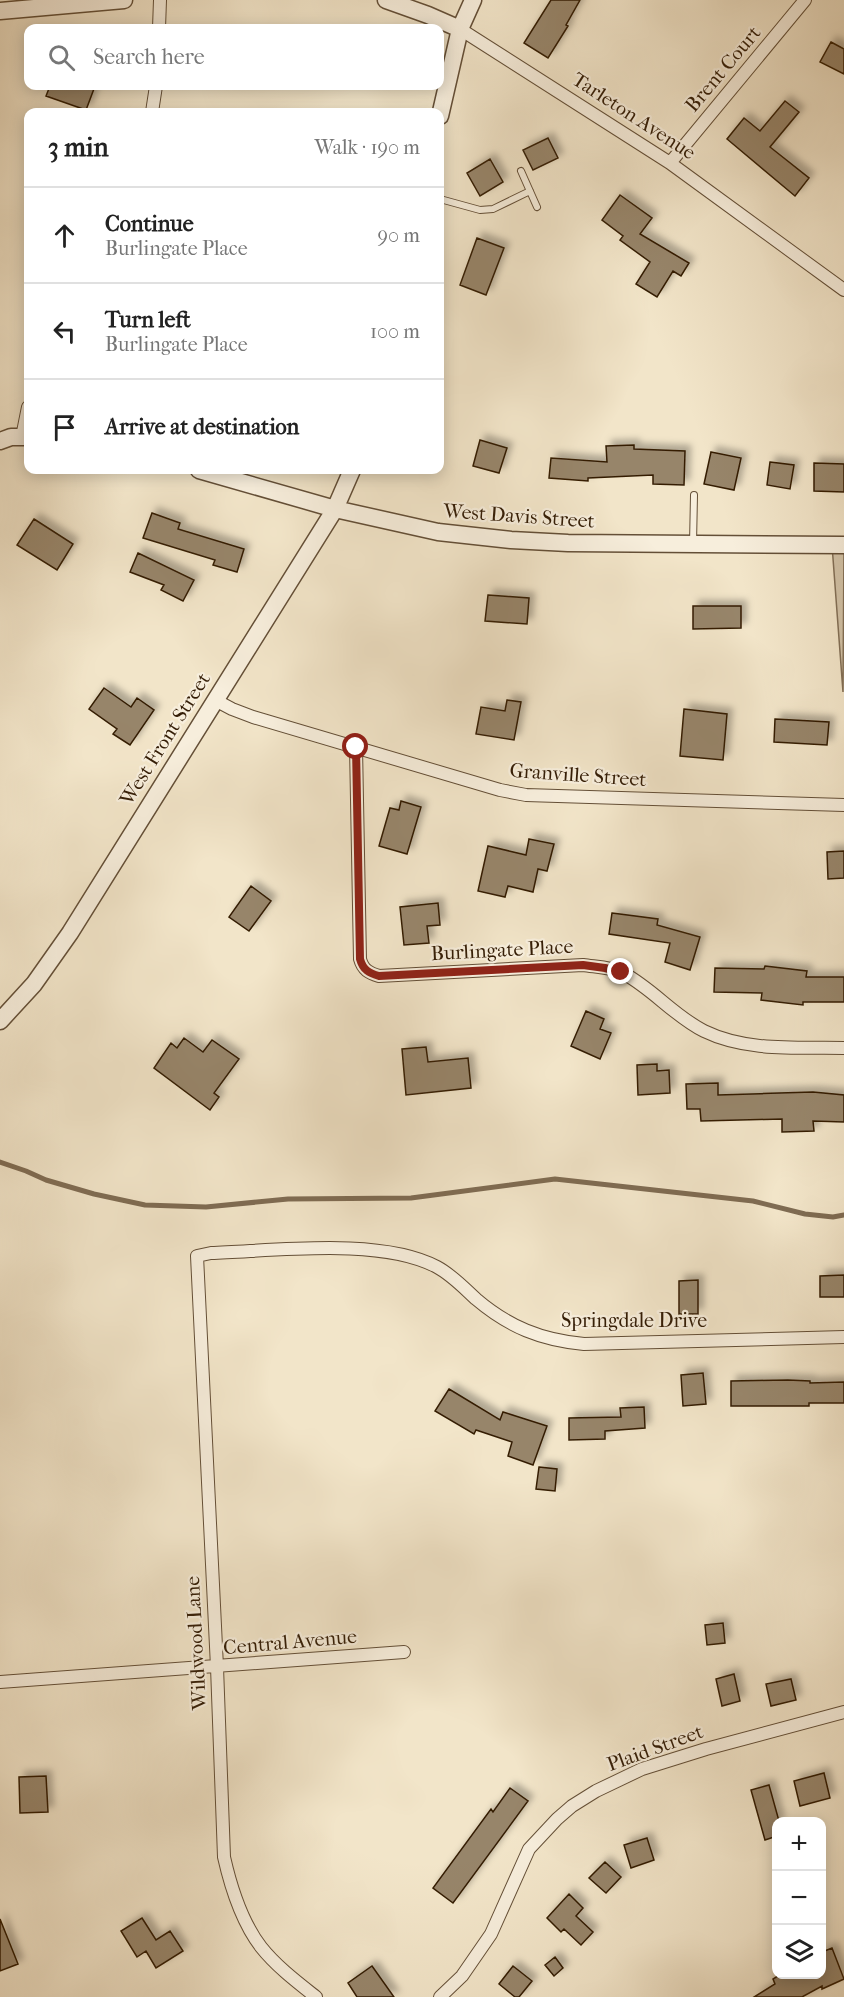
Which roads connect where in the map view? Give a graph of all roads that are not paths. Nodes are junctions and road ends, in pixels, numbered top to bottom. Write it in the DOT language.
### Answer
graph roads {
  1 [pos="124,0"];
  2 [pos="160,0"];
  3 [pos="386,0"];
  4 [pos="473,0"];
  5 [pos="805,0"];
  6 [pos="98,1"];
  7 [pos="0,11"];
  8 [pos="159,24"];
  9 [pos="460,30"];
  10 [pos="155,90"];
  11 [pos="153,108"];
  12 [pos="442,108"];
  13 [pos="670,163"];
  14 [pos="521,171"];
  15 [pos="530,191"];
  16 [pos="444,200"];
  17 [pos="537,207"];
  18 [pos="844,290"];
  19 [pos="24,437"];
  20 [pos="0,441"];
  21 [pos="213,474"];
  22 [pos="350,474"];
  23 [pos="694,495"];
  24 [pos="335,509"];
  25 [pos="693,544"];
  26 [pos="844,545"];
  27 [pos="215,700"];
  28 [pos="356,747"];
  29 [pos="844,805"];
  30 [pos="0,1022"];
  31 [pos="844,1048"];
  32 [pos="197,1256"];
  33 [pos="844,1337"];
  34 [pos="405,1652"];
  35 [pos="217,1667"];
  36 [pos="0,1682"];
  37 [pos="844,1712"];
  38 [pos="316,1997"];
  39 [pos="440,1997"];
  1 -- 6 [label="street"];
  2 -- 8 [label="street"];
  3 -- 9 [label="street, Tarleton Avenue"];
  4 -- 9 [label="street"];
  5 -- 13 [label="street, Brent Court"];
  6 -- 7 [label="street"];
  9 -- 12 [label="street"];
  9 -- 13 [label="street, Tarleton Avenue"];
  10 -- 11 [label="street"];
  13 -- 18 [label="street, Tarleton Avenue"];
  14 -- 15 [label="lane"];
  15 -- 16 [label="lane"];
  15 -- 17 [label="lane"];
  19 -- 20 [label="street"];
  21 -- 24 [label="street, West Davis Street"];
  22 -- 24 [label="street, West Front Street"];
  23 -- 25 [label="lane"];
  24 -- 25 [label="street, West Davis Street"];
  24 -- 27 [label="street, West Front Street"];
  25 -- 26 [label="street, West Davis Street"];
  27 -- 28 [label="street, Granville Street"];
  27 -- 30 [label="street, West Front Street"];
  28 -- 29 [label="street, Granville Street"];
  28 -- 31 [label="street, Burlingate Place"];
  32 -- 33 [label="street, Springdale Drive"];
  32 -- 35 [label="street, Wildwood Lane"];
  34 -- 35 [label="street, Central Avenue"];
  35 -- 36 [label="street, Central Avenue"];
  35 -- 38 [label="street, Wildwood Lane"];
  37 -- 39 [label="street, Plaid Street"];
}
